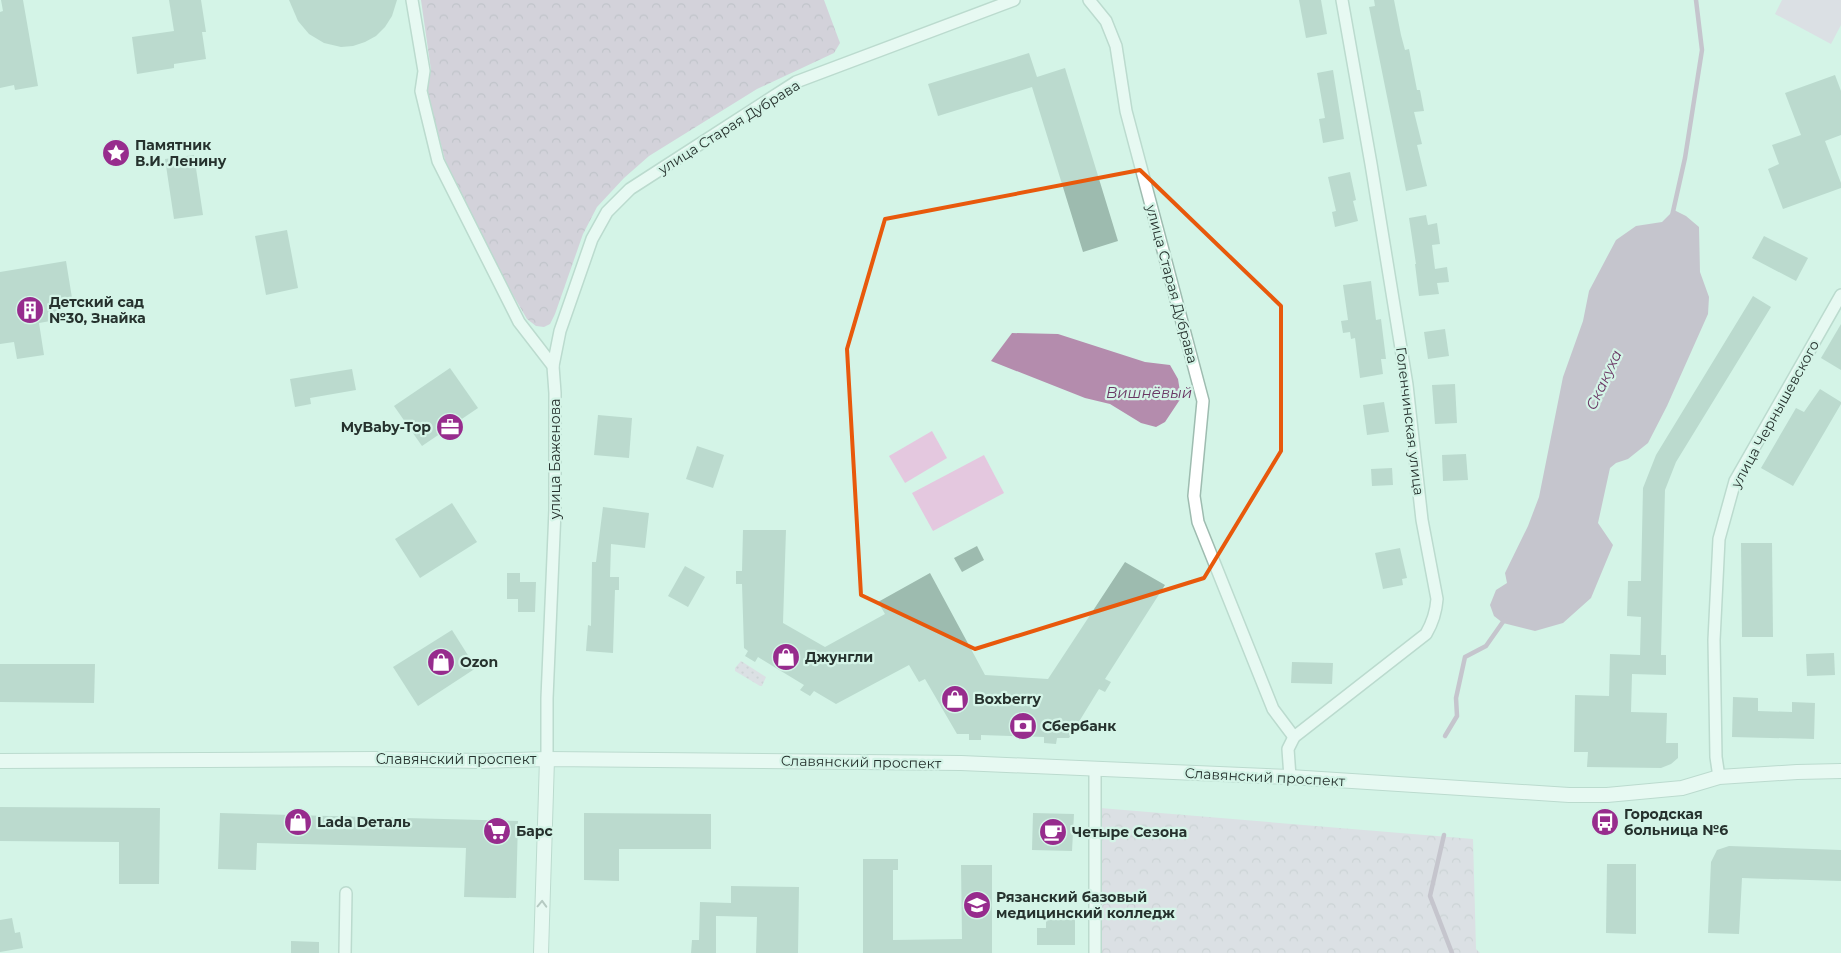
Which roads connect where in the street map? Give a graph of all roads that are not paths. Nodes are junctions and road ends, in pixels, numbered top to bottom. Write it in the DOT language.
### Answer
graph roads {
  1 [pos="412,0"];
  2 [pos="1014,0"];
  3 [pos="1089,0"];
  4 [pos="1342,0"];
  5 [pos="1841,295"];
  6 [pos="553,366"];
  7 [pos="1294,737"];
  8 [pos="548,759"];
  9 [pos="0,761"];
  10 [pos="1095,769"];
  11 [pos="1841,771"];
  12 [pos="1290,777"];
  13 [pos="1719,777"];
  14 [pos="346,893"];
  15 [pos="345,953"];
  16 [pos="541,953"];
  17 [pos="1095,953"];
  1 -- 6 [label="street"];
  2 -- 6 [label="street, улица Старая Дубрава"];
  3 -- 7 [label="street, улица Старая Дубрава"];
  4 -- 7 [label="street, Голенчинская улица"];
  5 -- 13 [label="street, улица Чернышевского"];
  6 -- 8 [label="street, улица Баженова"];
  7 -- 12 [label="street"];
  8 -- 9 [label="street, Славянский проспект"];
  8 -- 10 [label="street, Славянский проспект"];
  16 -- 8 [label="street, улица Баженова, one-way"];
  10 -- 12 [label="street, Славянский проспект"];
  10 -- 17 [label="street"];
  11 -- 13 [label="street, Славянский проспект"];
  12 -- 13 [label="street, Славянский проспект"];
  14 -- 15 [label="street"];
}
